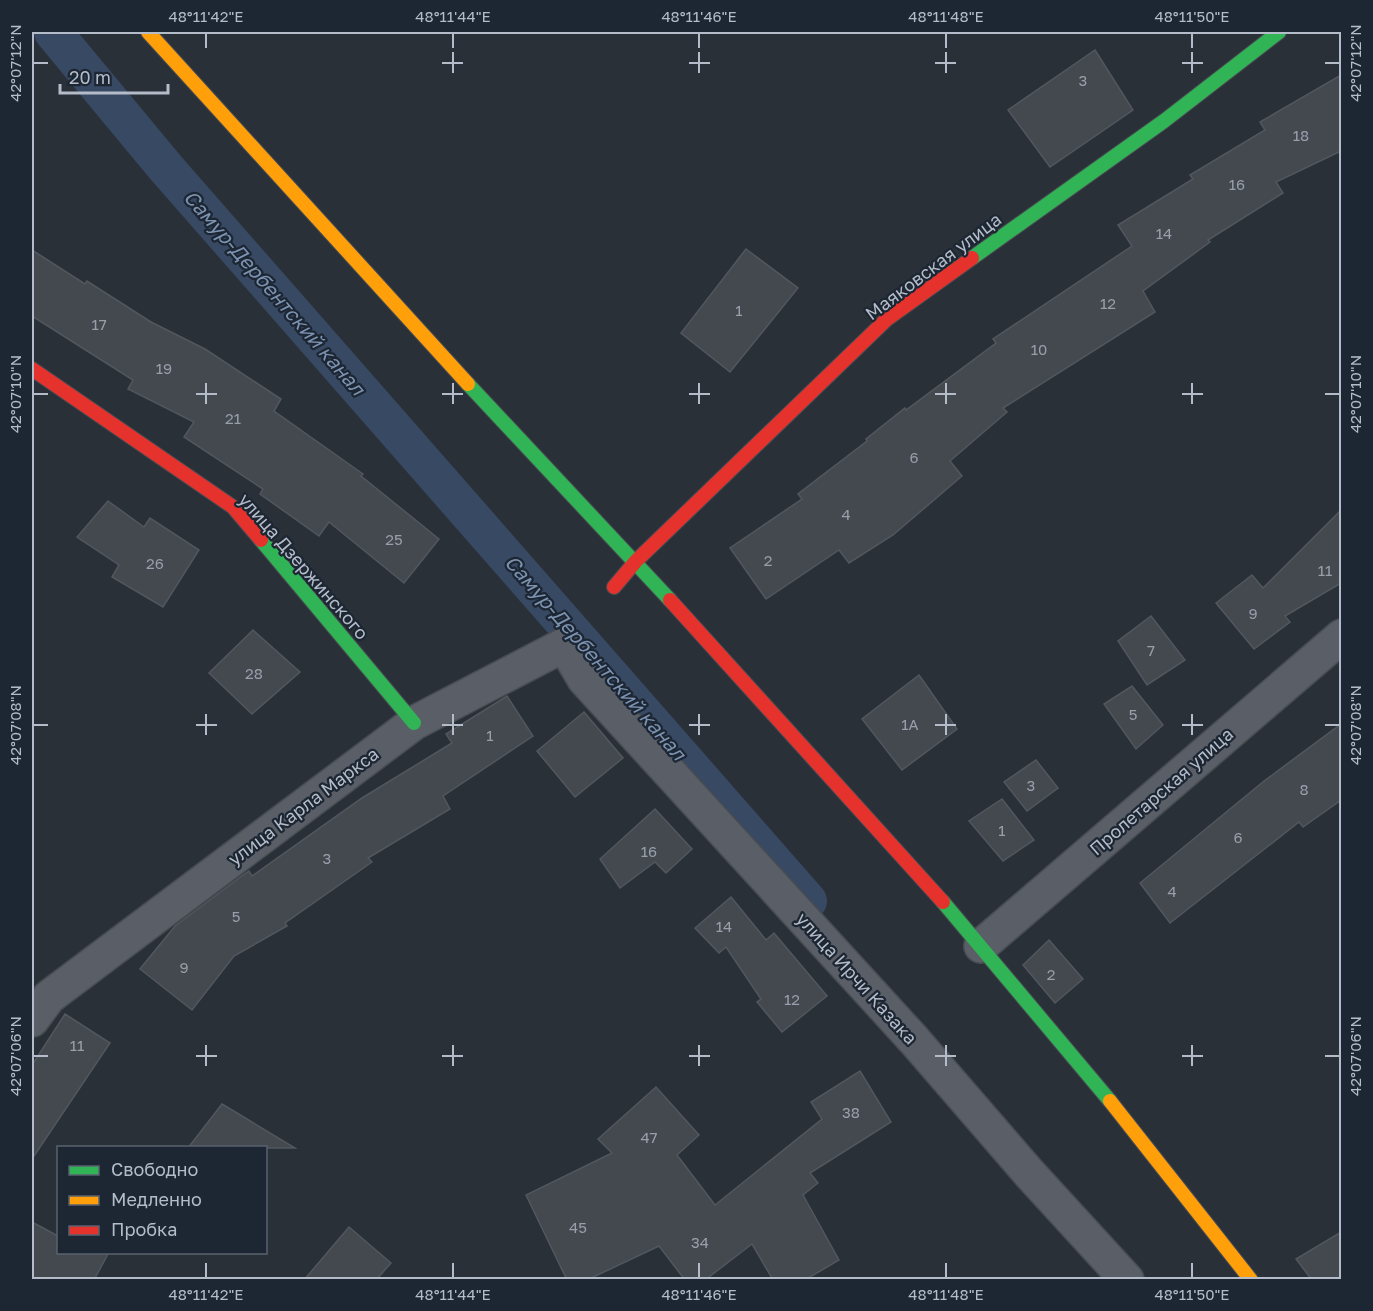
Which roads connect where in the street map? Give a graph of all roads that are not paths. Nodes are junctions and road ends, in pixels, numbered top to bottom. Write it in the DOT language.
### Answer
graph roads {
  1 [pos="148,32"];
  2 [pos="1279,32"];
  3 [pos="32,369"];
  4 [pos="636,561"];
  5 [pos="614,587"];
  6 [pos="1341,636"];
  7 [pos="584,679"];
  8 [pos="414,723"];
  9 [pos="981,946"];
  10 [pos="37,1001"];
  11 [pos="1127,1280"];
  12 [pos="1251,1280"];
  1 -- 4 [label="street"];
  2 -- 4 [label="street, Маяковская улица"];
  3 -- 8 [label="street, улица Дзержинского"];
  4 -- 5 [label="street, Маяковская улица"];
  4 -- 9 [label="street"];
  6 -- 9 [label="street, Пролетарская улица"];
  7 -- 8 [label="street, улица Карла Маркса"];
  7 -- 11 [label="street, улица Ирчи Казака"];
  8 -- 10 [label="street, улица Карла Маркса"];
  9 -- 12 [label="street"];
}
